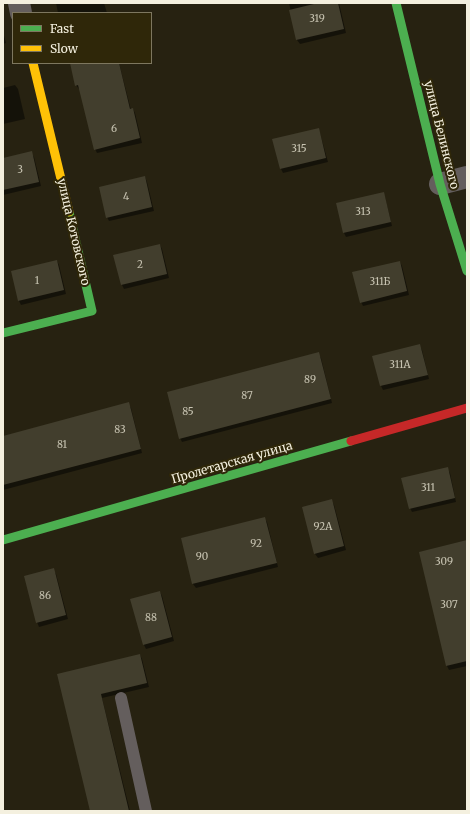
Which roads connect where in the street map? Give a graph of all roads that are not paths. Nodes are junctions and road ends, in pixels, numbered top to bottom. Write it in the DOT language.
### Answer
graph roads {
  1 [pos="396,3"];
  2 [pos="33,64"];
  3 [pos="467,178"];
  4 [pos="440,184"];
  5 [pos="467,271"];
  6 [pos="3,333"];
  7 [pos="467,408"];
  8 [pos="3,540"];
  9 [pos="121,698"];
  10 [pos="146,811"];
  1 -- 4 [label="street, улица Белинского"];
  2 -- 6 [label="street, улица Котовского"];
  3 -- 4 [label="street"];
  4 -- 5 [label="street, улица Белинского"];
  7 -- 8 [label="street, Пролетарская улица"];
  9 -- 10 [label="lane"];
}
